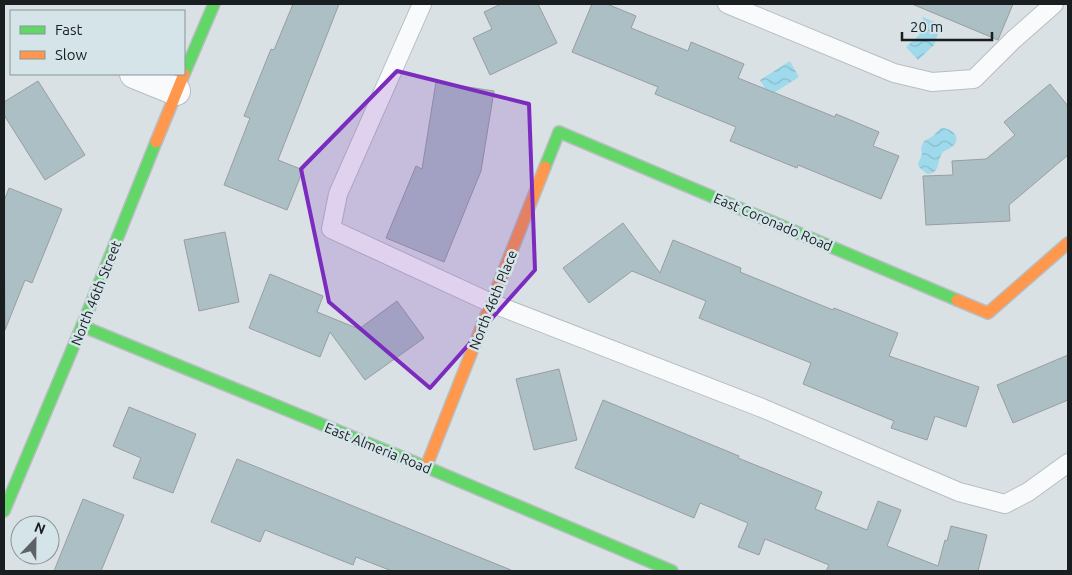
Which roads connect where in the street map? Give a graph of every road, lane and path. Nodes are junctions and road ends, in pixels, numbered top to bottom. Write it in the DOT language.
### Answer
graph roads {
  1 [pos="214,4"];
  2 [pos="422,4"];
  3 [pos="726,4"];
  4 [pos="1054,4"];
  5 [pos="185,70"];
  6 [pos="143,75"];
  7 [pos="181,79"];
  8 [pos="559,132"];
  9 [pos="1068,243"];
  10 [pos="491,304"];
  11 [pos="82,326"];
  12 [pos="1068,464"];
  13 [pos="426,467"];
  14 [pos="4,511"];
  15 [pos="672,571"];
  1 -- 5 [label="street, North 46th Street"];
  2 -- 10 [label="lane"];
  3 -- 4 [label="lane"];
  6 -- 7 [label="street"];
  7 -- 11 [label="street, North 46th Street"];
  8 -- 9 [label="street, East Coronado Road"];
  8 -- 10 [label="street, North 46th Place"];
  10 -- 12 [label="lane"];
  10 -- 13 [label="street, North 46th Place"];
  11 -- 13 [label="street, East Almeria Road"];
  11 -- 14 [label="street, North 46th Street"];
  13 -- 15 [label="street, East Almeria Road"];
}
